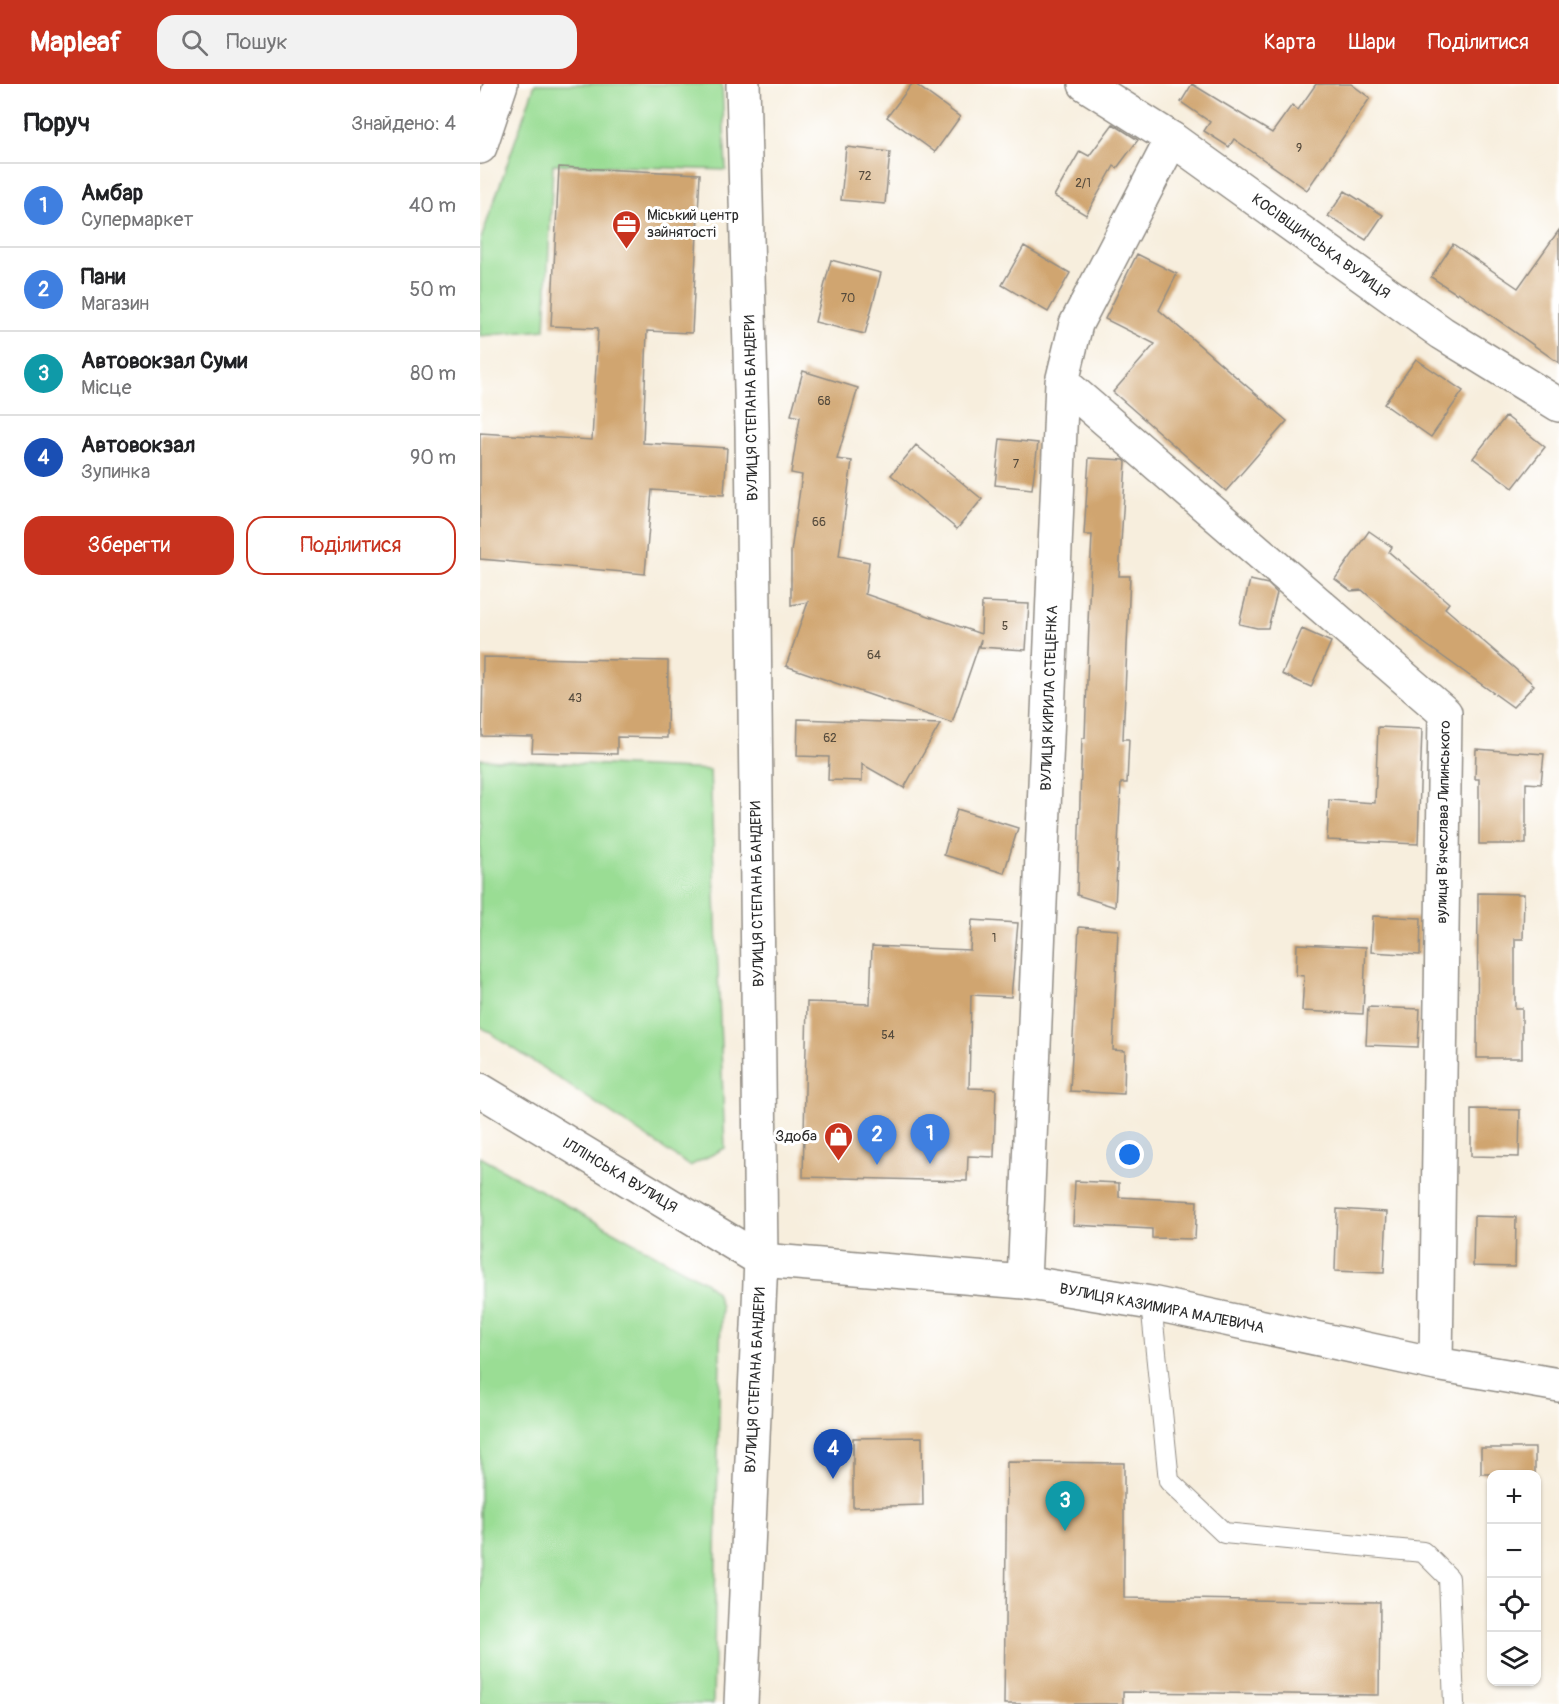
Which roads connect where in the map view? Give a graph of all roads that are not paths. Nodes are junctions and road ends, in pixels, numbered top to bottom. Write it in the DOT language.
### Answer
graph roads {
  1 [pos="501,84"];
  2 [pos="743,84"];
  3 [pos="1085,84"];
  4 [pos="1172,140"];
  5 [pos="480,147"];
  6 [pos="1062,382"];
  7 [pos="1559,405"];
  8 [pos="480,1090"];
  9 [pos="760,1260"];
  10 [pos="1024,1282"];
  11 [pos="1150,1302"];
  12 [pos="1436,1364"];
  13 [pos="1559,1385"];
  14 [pos="741,1704"];
  15 [pos="1454,1704"];
  1 -- 5 [label="street"];
  2 -- 9 [label="street, ВУЛИЦЯ СТЕПАНА БАНДЕРИ"];
  3 -- 4 [label="street, КОСІВЩИНСЬКА ВУЛИЦЯ"];
  4 -- 6 [label="street, ВУЛИЦЯ КИРИЛА СТЕЦЕНКА"];
  4 -- 7 [label="street, КОСІВЩИНСЬКА ВУЛИЦЯ"];
  6 -- 10 [label="street, ВУЛИЦЯ КИРИЛА СТЕЦЕНКА"];
  6 -- 12 [label="street, вулиця Вʼячеслава Липинського"];
  8 -- 9 [label="street, ІЛЛІНСЬКА ВУЛИЦЯ"];
  9 -- 10 [label="street, ВУЛИЦЯ КАЗИМИРА МАЛЕВИЧА"];
  9 -- 14 [label="street, ВУЛИЦЯ СТЕПАНА БАНДЕРИ"];
  10 -- 11 [label="street, ВУЛИЦЯ КАЗИМИРА МАЛЕВИЧА"];
  11 -- 12 [label="street, ВУЛИЦЯ КАЗИМИРА МАЛЕВИЧА"];
  11 -- 15 [label="lane"];
  12 -- 13 [label="street, ВУЛИЦЯ КАЗИМИРА МАЛЕВИЧА"];
}
